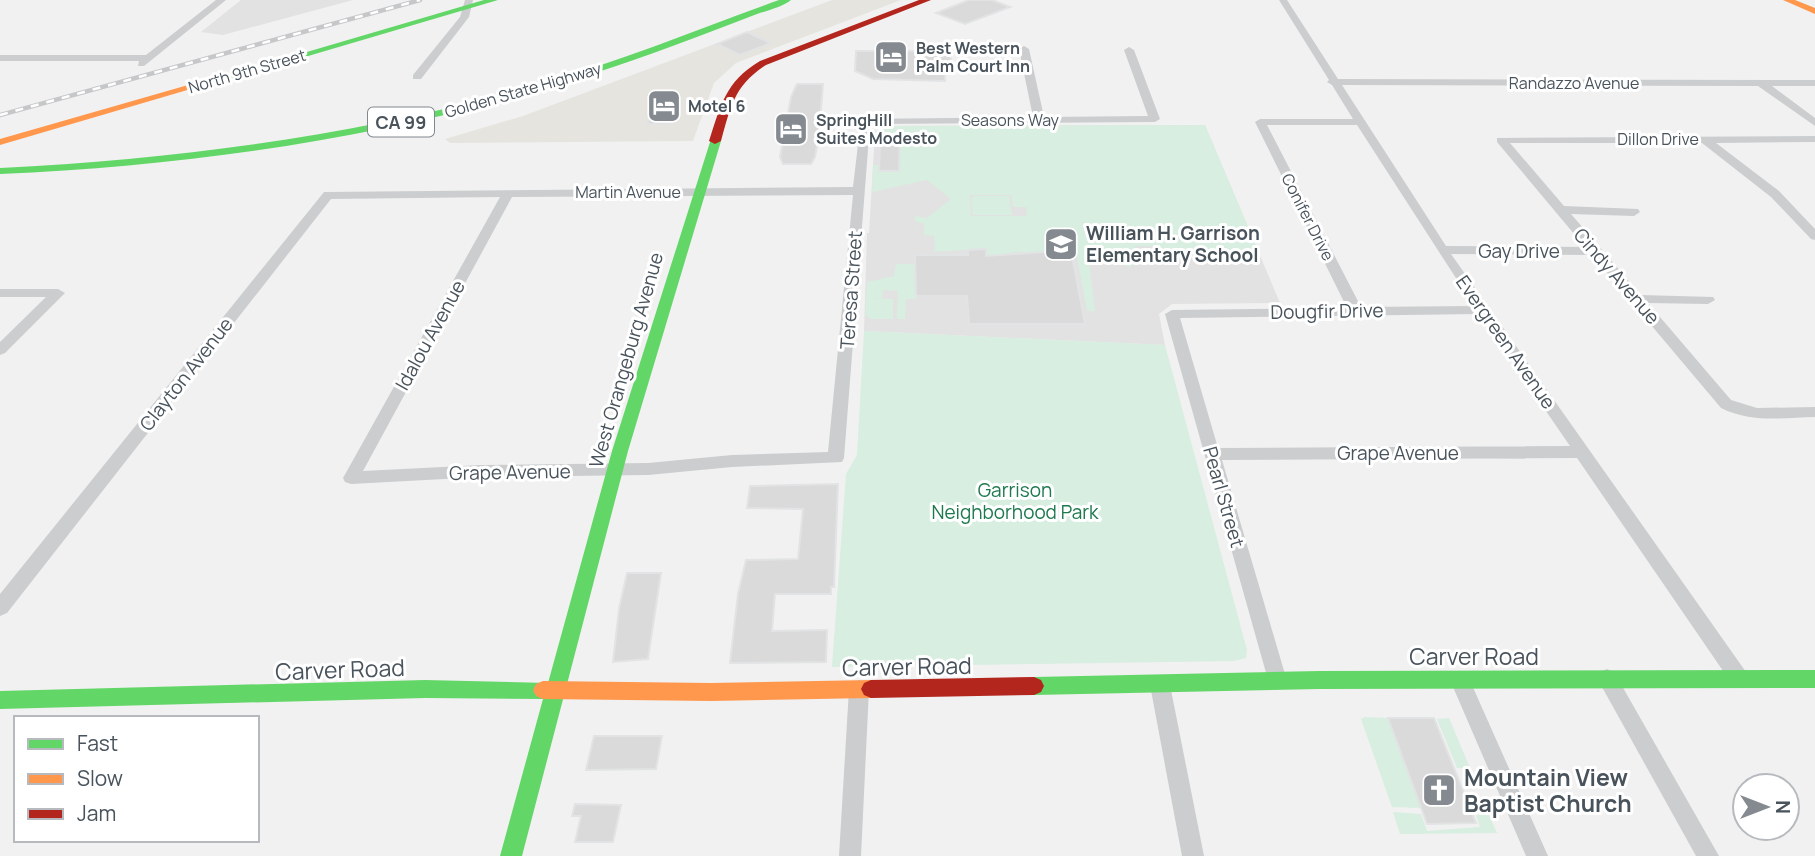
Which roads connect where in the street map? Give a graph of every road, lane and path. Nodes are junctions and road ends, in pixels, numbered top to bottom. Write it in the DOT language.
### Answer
graph roads {
  1 [pos="222,0"];
  2 [pos="494,0"];
  3 [pos="751,0"];
  4 [pos="927,0"];
  5 [pos="1283,0"];
  6 [pos="1787,0"];
  7 [pos="793,1"];
  8 [pos="466,3"];
  9 [pos="1815,11"];
  10 [pos="1024,49"];
  11 [pos="1129,50"];
  12 [pos="0,58"];
  13 [pos="555,65"];
  14 [pos="417,78"];
  15 [pos="1332,82"];
  16 [pos="1761,83"];
  17 [pos="1815,83"];
  18 [pos="471,93"];
  19 [pos="1039,120"];
  20 [pos="865,121"];
  21 [pos="1359,122"];
  22 [pos="1815,123"];
  23 [pos="0,132"];
  24 [pos="1501,139"];
  25 [pos="1704,139"];
  26 [pos="1815,139"];
  27 [pos="0,142"];
  28 [pos="0,157"];
  29 [pos="0,171"];
  30 [pos="858,191"];
  31 [pos="697,192"];
  32 [pos="508,193"];
  33 [pos="398,194"];
  34 [pos="1560,210"];
  35 [pos="1634,212"];
  36 [pos="1815,236"];
  37 [pos="1443,250"];
  38 [pos="1595,251"];
  39 [pos="0,293"];
  40 [pos="1639,299"];
  41 [pos="1708,300"];
  42 [pos="1483,310"];
  43 [pos="1356,311"];
  44 [pos="1172,314"];
  45 [pos="0,350"];
  46 [pos="1815,412"];
  47 [pos="1583,452"];
  48 [pos="1213,454"];
  49 [pos="836,458"];
  50 [pos="615,470"];
  51 [pos="351,478"];
  52 [pos="0,608"];
  53 [pos="1607,678"];
  54 [pos="1739,678"];
  55 [pos="1815,679"];
  56 [pos="1461,680"];
  57 [pos="1277,681"];
  58 [pos="1160,685"];
  59 [pos="859,689"];
  60 [pos="556,690"];
  61 [pos="0,700"];
  62 [pos="511,856"];
  63 [pos="850,856"];
  64 [pos="1193,856"];
  65 [pos="1537,856"];
  66 [pos="1708,856"];
  1 -- 12 [label="street"];
  2 -- 8 [label="main road, North 9th Street"];
  3 -- 18 [label="main road, Golden State Highway / CA 99"];
  4 -- 31 [label="main road, West Orangeburg Avenue"];
  5 -- 15 [label="street, Evergreen Avenue"];
  6 -- 9 [label="main road"];
  7 -- 29 [label="main road, Golden State Highway / CA 99"];
  8 -- 14 [label="street"];
  8 -- 23 [label="main road, North 9th Street"];
  8 -- 27 [label="main road, North 9th Street"];
  10 -- 19 [label="street"];
  11 -- 19 [label="street, Seasons Way"];
  13 -- 18 [label="main road"];
  15 -- 16 [label="street, Randazzo Avenue"];
  15 -- 21 [label="street, Evergreen Avenue"];
  16 -- 17 [label="street, Randazzo Avenue"];
  16 -- 22 [label="street"];
  18 -- 28 [label="main road, Golden State Highway / CA 99"];
  19 -- 20 [label="street, Seasons Way"];
  20 -- 30 [label="street, Teresa Street"];
  21 -- 37 [label="street, Evergreen Avenue"];
  21 -- 43 [label="street, Conifer Drive"];
  24 -- 25 [label="street, Dillon Drive"];
  24 -- 34 [label="street, Cindy Avenue"];
  25 -- 26 [label="street, Dillon Drive"];
  25 -- 36 [label="street"];
  30 -- 31 [label="street, Martin Avenue"];
  30 -- 49 [label="street, Teresa Street"];
  31 -- 32 [label="street, Martin Avenue"];
  31 -- 50 [label="main road, West Orangeburg Avenue"];
  32 -- 33 [label="street, Martin Avenue"];
  32 -- 51 [label="street, Idalou Avenue"];
  33 -- 52 [label="street, Clayton Avenue"];
  34 -- 35 [label="street"];
  34 -- 38 [label="street, Cindy Avenue"];
  37 -- 38 [label="street, Gay Drive"];
  37 -- 42 [label="street, Evergreen Avenue"];
  38 -- 40 [label="street, Cindy Avenue"];
  39 -- 45 [label="street"];
  40 -- 41 [label="street"];
  40 -- 46 [label="street, Cindy Avenue"];
  42 -- 43 [label="street, Dougfir Drive"];
  42 -- 47 [label="street, Evergreen Avenue"];
  43 -- 44 [label="street, Dougfir Drive"];
  44 -- 48 [label="street, Pearl Street"];
  47 -- 48 [label="street, Grape Avenue"];
  47 -- 54 [label="street, Evergreen Avenue"];
  48 -- 57 [label="street, Pearl Street"];
  49 -- 50 [label="street, Grape Avenue"];
  50 -- 51 [label="street, Grape Avenue"];
  50 -- 60 [label="main road, West Orangeburg Avenue"];
  53 -- 54 [label="main road, Carver Road"];
  53 -- 56 [label="main road, Carver Road"];
  53 -- 66 [label="street"];
  54 -- 55 [label="main road, Carver Road"];
  56 -- 57 [label="main road, Carver Road"];
  56 -- 65 [label="street"];
  57 -- 58 [label="main road, Carver Road"];
  58 -- 59 [label="main road, Carver Road"];
  58 -- 64 [label="street"];
  59 -- 60 [label="main road, Carver Road"];
  59 -- 63 [label="street"];
  60 -- 61 [label="main road, Carver Road"];
  60 -- 62 [label="main road, West Orangeburg Avenue"];
}
